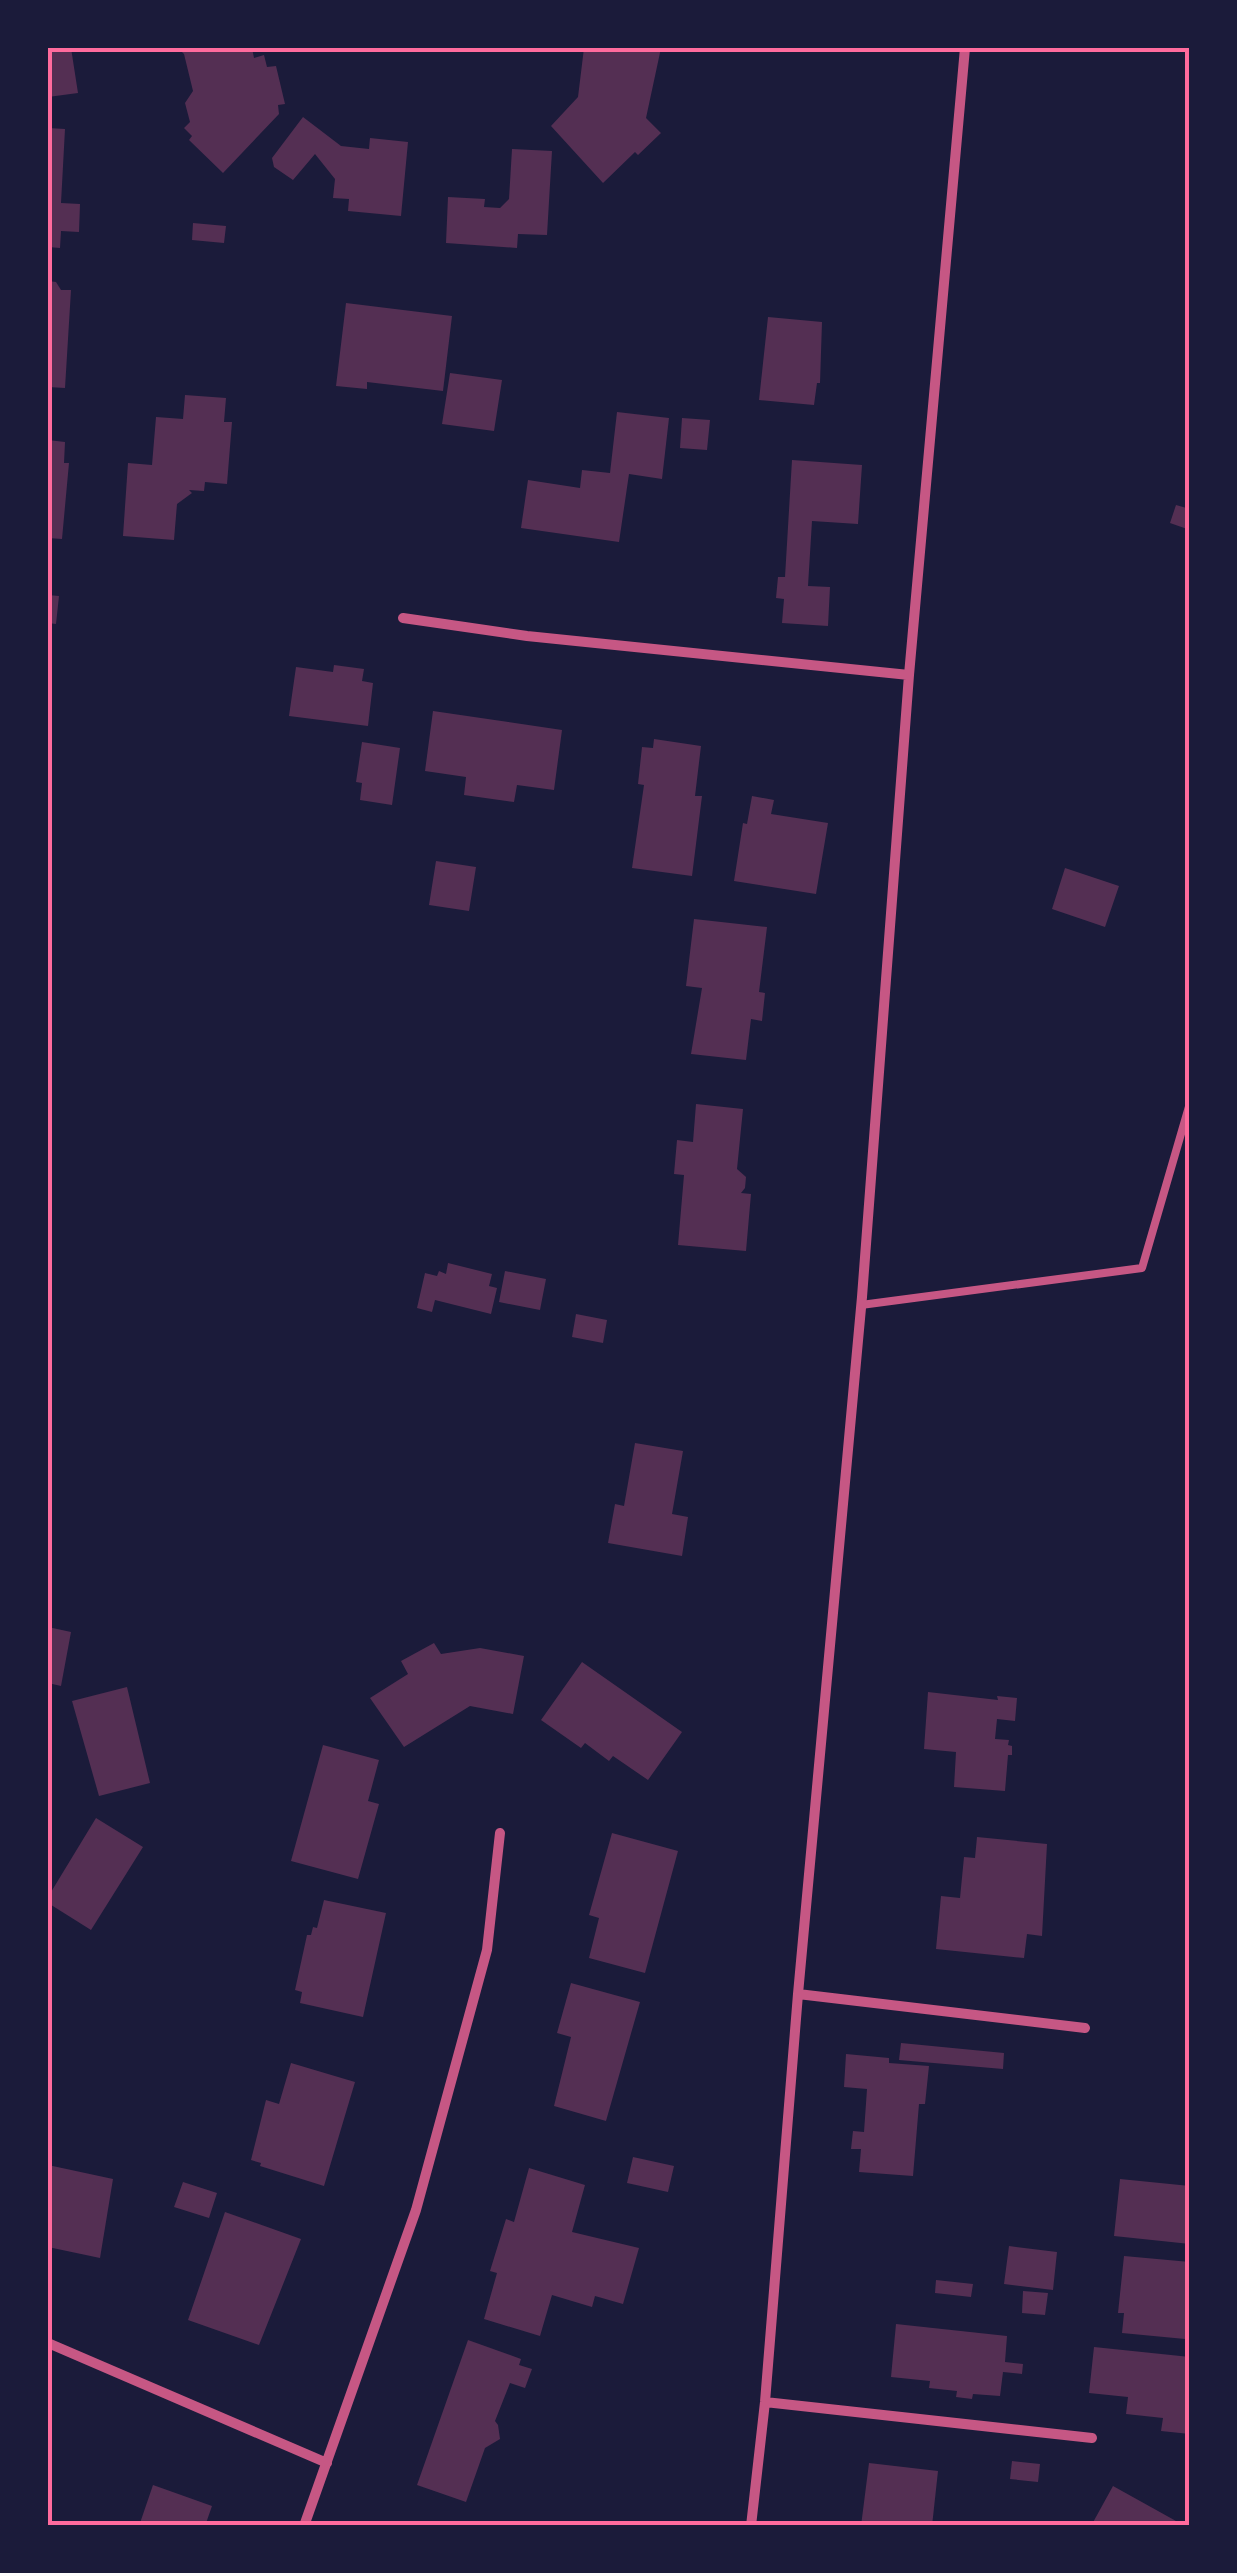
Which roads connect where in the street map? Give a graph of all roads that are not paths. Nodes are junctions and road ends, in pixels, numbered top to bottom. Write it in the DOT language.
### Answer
graph roads {
  1 [pos="965,48"];
  2 [pos="403,618"];
  3 [pos="909,675"];
  4 [pos="1190,1103"];
  5 [pos="861,1305"];
  6 [pos="500,1833"];
  7 [pos="798,1994"];
  8 [pos="1086,2028"];
  9 [pos="48,2344"];
  10 [pos="764,2402"];
  11 [pos="1092,2438"];
  12 [pos="327,2463"];
  13 [pos="304,2526"];
  14 [pos="751,2526"];
  1 -- 3 [label="street"];
  2 -- 3 [label="street"];
  3 -- 5 [label="street"];
  4 -- 5 [label="lane"];
  5 -- 7 [label="street"];
  6 -- 12 [label="street"];
  7 -- 8 [label="street"];
  7 -- 10 [label="street"];
  9 -- 12 [label="street"];
  10 -- 11 [label="street"];
  10 -- 14 [label="street"];
  12 -- 13 [label="street"];
}
